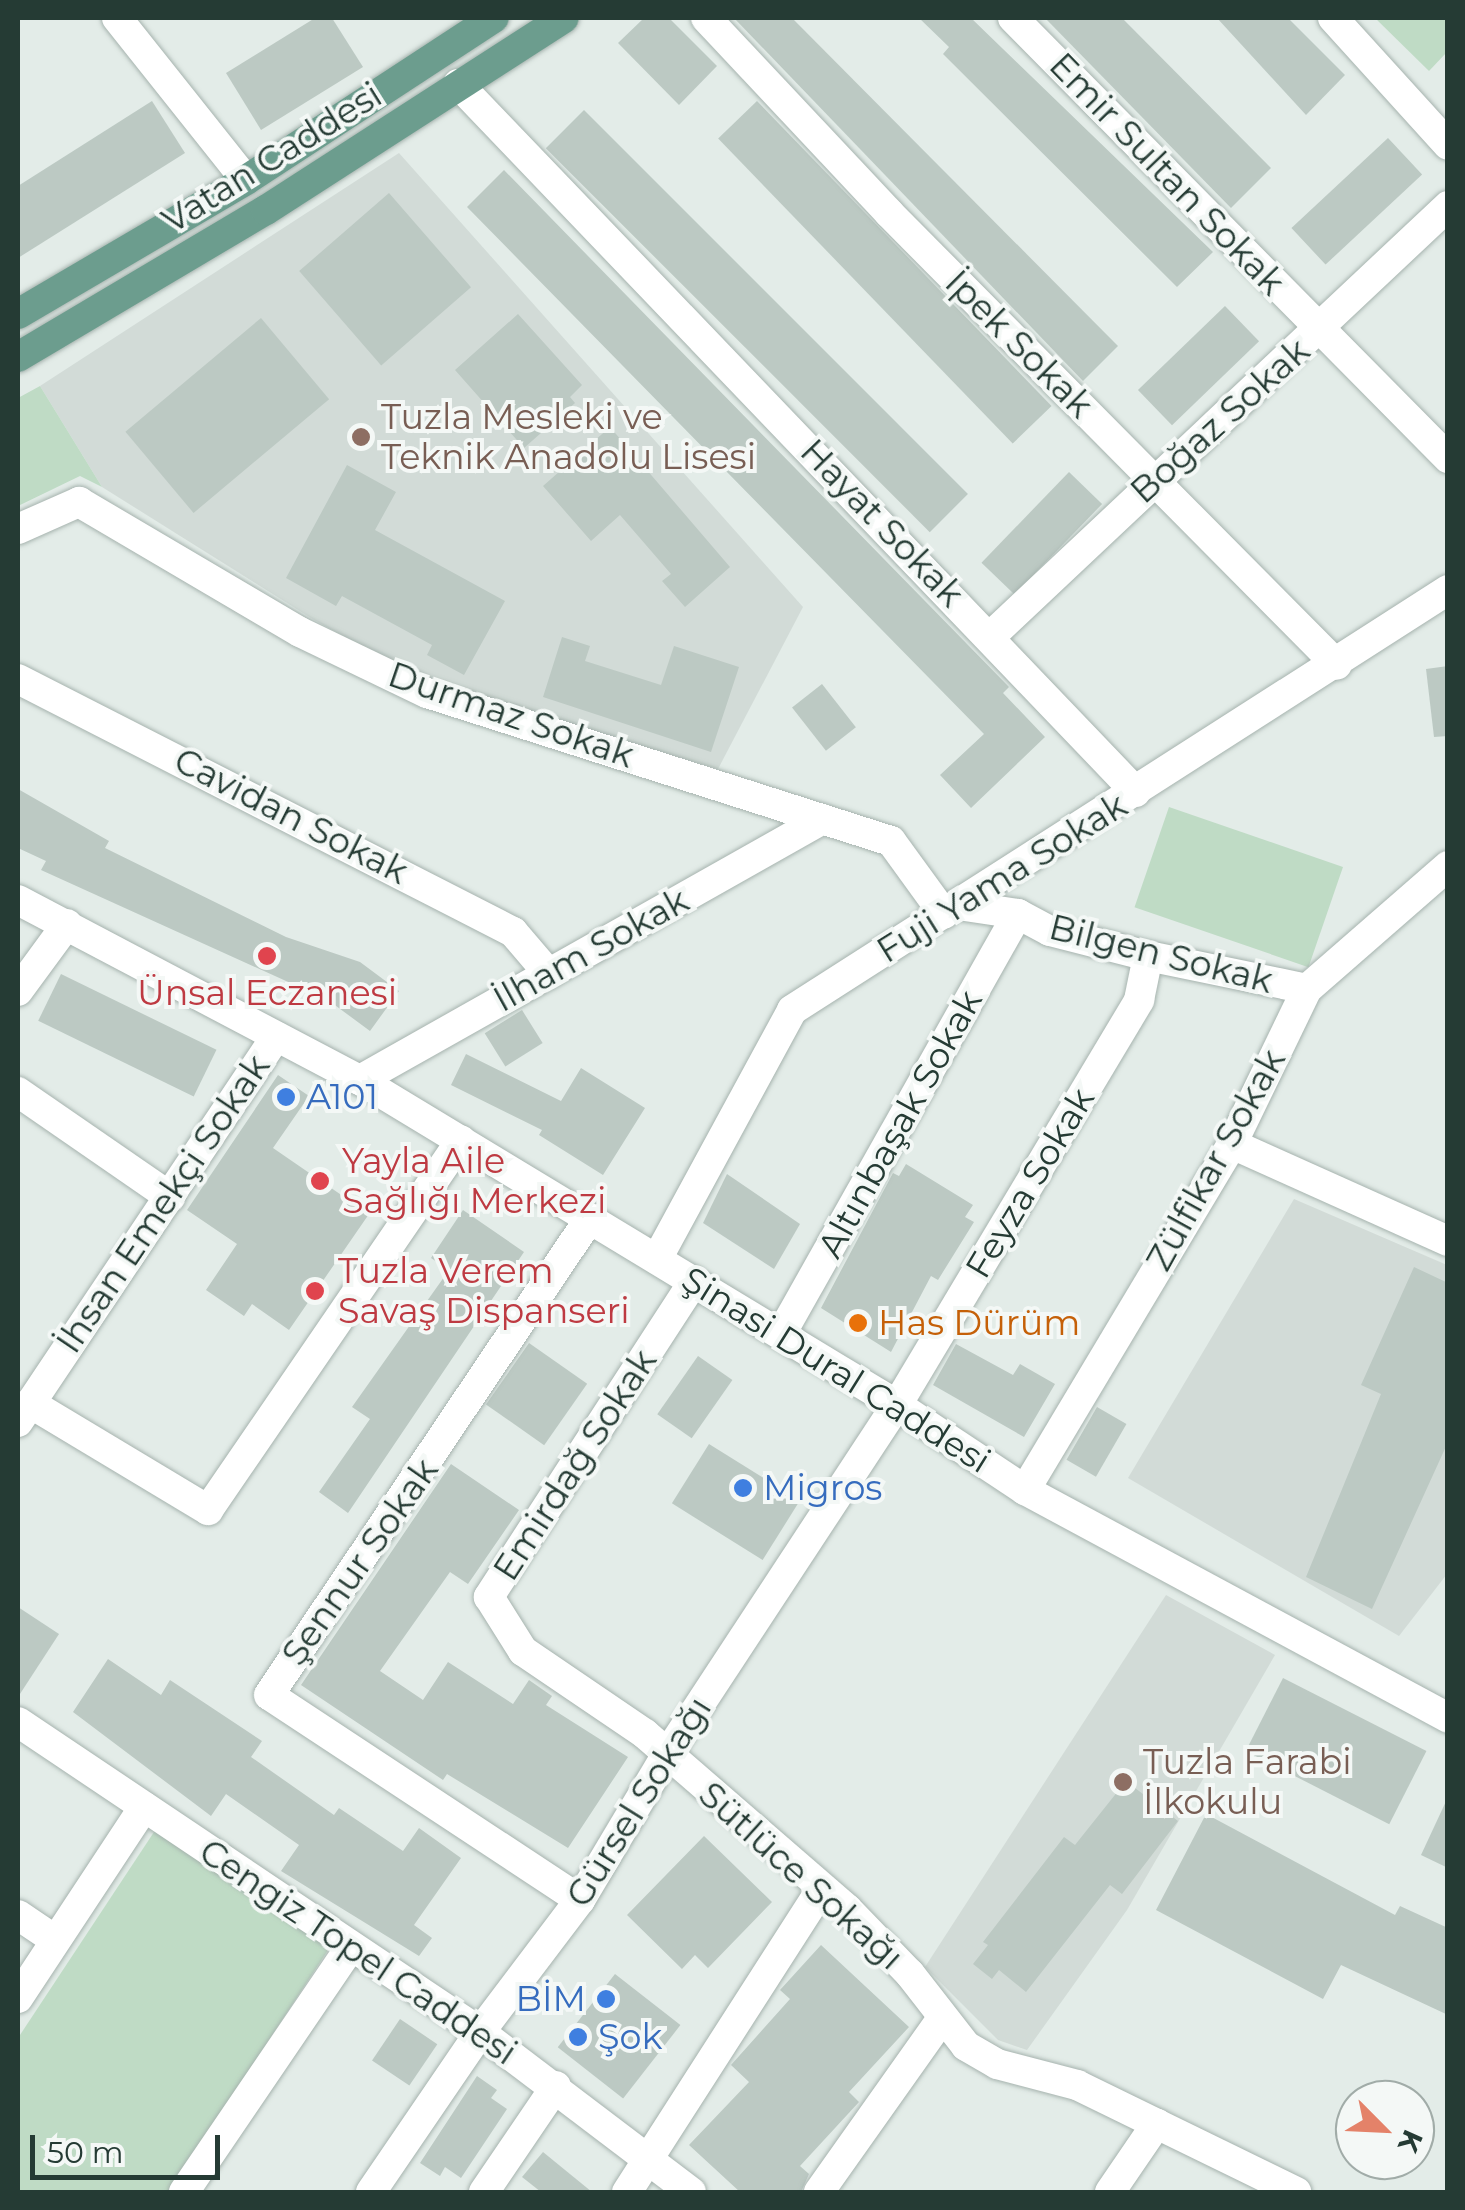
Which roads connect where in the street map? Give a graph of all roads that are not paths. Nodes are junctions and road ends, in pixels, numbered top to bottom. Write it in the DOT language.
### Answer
graph roads {
  1 [pos="117,18"];
  2 [pos="494,18"];
  3 [pos="564,18"];
  4 [pos="706,18"];
  5 [pos="1013,18"];
  6 [pos="1333,18"];
  7 [pos="458,84"];
  8 [pos="1448,145"];
  9 [pos="246,180"];
  10 [pos="1448,206"];
  11 [pos="18,314"];
  12 [pos="1321,330"];
  13 [pos="18,357"];
  14 [pos="1448,458"];
  15 [pos="1154,480"];
  16 [pos="18,529"];
  17 [pos="1448,590"];
  18 [pos="992,636"];
  19 [pos="1337,665"];
  20 [pos="18,679"];
  21 [pos="1136,792"];
  22 [pos="822,819"];
  23 [pos="1448,866"];
  24 [pos="18,900"];
  25 [pos="951,909"];
  26 [pos="1018,914"];
  27 [pos="67,924"];
  28 [pos="1148,956"];
  29 [pos="548,974"];
  30 [pos="1307,989"];
  31 [pos="18,991"];
  32 [pos="276,1036"];
  33 [pos="360,1080"];
  34 [pos="18,1092"];
  35 [pos="461,1140"];
  36 [pos="1232,1144"];
  37 [pos="170,1196"];
  38 [pos="590,1218"];
  39 [pos="1448,1241"];
  40 [pos="657,1259"];
  41 [pos="694,1281"];
  42 [pos="782,1334"];
  43 [pos="898,1404"];
  44 [pos="24,1412"];
  45 [pos="1025,1490"];
  46 [pos="1448,1718"];
  47 [pos="18,1722"];
  48 [pos="666,1756"];
  49 [pos="144,1807"];
  50 [pos="820,1890"];
  51 [pos="580,1900"];
  52 [pos="18,1915"];
  53 [pos="55,1940"];
  54 [pos="351,1946"];
  55 [pos="18,1998"];
  56 [pos="943,2017"];
  57 [pos="480,2032"];
  58 [pos="556,2086"];
  59 [pos="1157,2123"];
  60 [pos="652,2160"];
  61 [pos="184,2192"];
  62 [pos="372,2192"];
  63 [pos="484,2192"];
  64 [pos="627,2192"];
  65 [pos="691,2192"];
  66 [pos="819,2192"];
  67 [pos="1110,2192"];
  68 [pos="1296,2192"];
  1 -- 9 [label="street"];
  2 -- 9 [label="main road, Vatan Caddesi"];
  3 -- 7 [label="main road, Vatan Caddesi"];
  4 -- 15 [label="street, İpek Sokak"];
  5 -- 12 [label="street, Emir Sultan Sokak"];
  6 -- 8 [label="street"];
  7 -- 13 [label="main road, Vatan Caddesi"];
  7 -- 18 [label="street, Hayat Sokak"];
  9 -- 11 [label="main road, Vatan Caddesi"];
  10 -- 12 [label="street, Boğaz Sokak"];
  12 -- 14 [label="street, Emir Sultan Sokak"];
  12 -- 15 [label="street, Boğaz Sokak"];
  15 -- 18 [label="street, Boğaz Sokak"];
  15 -- 19 [label="street, İpek Sokak"];
  16 -- 22 [label="street, Durmaz Sokak"];
  17 -- 19 [label="street, Fuji Yama Sokak"];
  18 -- 21 [label="street, Hayat Sokak"];
  19 -- 21 [label="street, Fuji Yama Sokak"];
  20 -- 29 [label="street, Cavidan Sokak"];
  21 -- 25 [label="street, Fuji Yama Sokak"];
  22 -- 25 [label="street, Durmaz Sokak"];
  22 -- 29 [label="street, İlham Sokak"];
  23 -- 30 [label="street, Zülfikar Sokak"];
  24 -- 27 [label="street, Şinasi Dural Caddesi"];
  25 -- 26 [label="street, Bilgen Sokak"];
  25 -- 40 [label="street, Fuji Yama Sokak"];
  26 -- 28 [label="street, Bilgen Sokak"];
  26 -- 42 [label="street, Altınbaşak Sokak"];
  27 -- 31 [label="street"];
  27 -- 32 [label="street, Şinasi Dural Caddesi"];
  28 -- 30 [label="street, Bilgen Sokak"];
  28 -- 43 [label="street, Feyza Sokak"];
  29 -- 33 [label="street, İlham Sokak"];
  30 -- 36 [label="street, Zülfikar Sokak"];
  32 -- 33 [label="street, Şinasi Dural Caddesi"];
  32 -- 37 [label="street, İhsan Emekçi Sokak"];
  33 -- 35 [label="street, Şinasi Dural Caddesi"];
  34 -- 37 [label="street"];
  35 -- 38 [label="street, Şinasi Dural Caddesi"];
  35 -- 44 [label="street"];
  36 -- 39 [label="street"];
  36 -- 45 [label="street, Zülfikar Sokak"];
  37 -- 44 [label="street, İhsan Emekçi Sokak"];
  38 -- 40 [label="street, Şinasi Dural Caddesi"];
  38 -- 51 [label="street, Şennur Sokak"];
  40 -- 41 [label="street, Şinasi Dural Caddesi"];
  41 -- 42 [label="street, Şinasi Dural Caddesi"];
  41 -- 48 [label="street, Emirdağ Sokak"];
  42 -- 43 [label="street, Şinasi Dural Caddesi"];
  43 -- 45 [label="street, Şinasi Dural Caddesi"];
  43 -- 48 [label="street, Gürsel Sokağı"];
  45 -- 46 [label="street, Şinasi Dural Caddesi"];
  47 -- 49 [label="street, Cengiz Topel Caddesi"];
  48 -- 50 [label="street, Sütlüce Sokağı"];
  48 -- 51 [label="street, Gürsel Sokağı"];
  49 -- 53 [label="street"];
  49 -- 54 [label="street, Cengiz Topel Caddesi"];
  50 -- 56 [label="street, Sütlüce Sokağı"];
  50 -- 60 [label="street"];
  51 -- 57 [label="street, Gürsel Sokağı"];
  52 -- 53 [label="street"];
  53 -- 55 [label="street"];
  54 -- 57 [label="street, Cengiz Topel Caddesi"];
  54 -- 61 [label="street"];
  56 -- 59 [label="street, Sütlüce Sokağı"];
  56 -- 66 [label="street"];
  57 -- 58 [label="street, Cengiz Topel Caddesi"];
  57 -- 62 [label="street, Gürsel Sokağı"];
  58 -- 60 [label="street, Cengiz Topel Caddesi"];
  58 -- 63 [label="street"];
  59 -- 67 [label="street"];
  59 -- 68 [label="street, Sütlüce Sokağı"];
  60 -- 64 [label="street"];
  60 -- 65 [label="street, Cengiz Topel Caddesi"];
}
